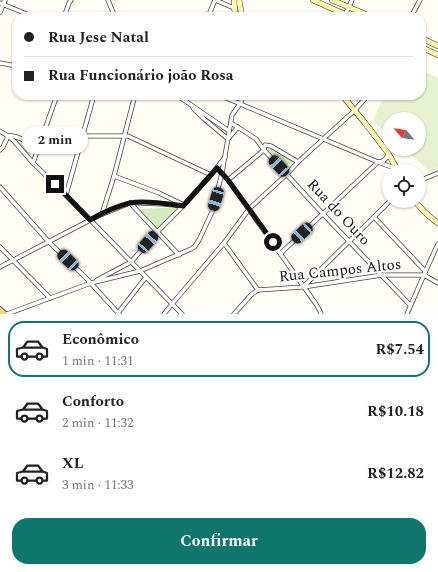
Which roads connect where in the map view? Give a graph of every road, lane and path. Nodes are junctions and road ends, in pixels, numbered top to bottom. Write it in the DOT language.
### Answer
graph roads {
  1 [pos="108,0"];
  2 [pos="215,0"];
  3 [pos="234,0"];
  4 [pos="239,0"];
  5 [pos="313,0"];
  6 [pos="332,0"];
  7 [pos="352,0"];
  8 [pos="420,0"];
  9 [pos="69,1"];
  10 [pos="3,2"];
  11 [pos="234,8"];
  12 [pos="348,8"];
  13 [pos="0,12"];
  14 [pos="24,12"];
  15 [pos="66,12"];
  16 [pos="113,12"];
  17 [pos="210,12"];
  18 [pos="235,12"];
  19 [pos="241,12"];
  20 [pos="337,12"];
  21 [pos="346,12"];
  22 [pos="359,12"];
  23 [pos="414,12"];
  24 [pos="426,40"];
  25 [pos="438,46"];
  26 [pos="426,49"];
  27 [pos="438,55"];
  28 [pos="0,63"];
  29 [pos="12,65"];
  30 [pos="55,100"];
  31 [pos="93,100"];
  32 [pos="134,100"];
  33 [pos="184,100"];
  34 [pos="231,100"];
  35 [pos="242,100"];
  36 [pos="346,100"];
  37 [pos="364,100"];
  38 [pos="240,104"];
  39 [pos="191,105"];
  40 [pos="355,110"];
  41 [pos="230,123"];
  42 [pos="238,127"];
  43 [pos="0,131"];
  44 [pos="229,131"];
  45 [pos="124,135"];
  46 [pos="8,136"];
  47 [pos="83,136"];
  48 [pos="228,139"];
  49 [pos="324,139"];
  50 [pos="382,145"];
  51 [pos="38,149"];
  52 [pos="0,150"];
  53 [pos="264,150"];
  54 [pos="225,156"];
  55 [pos="387,156"];
  56 [pos="298,162"];
  57 [pos="378,162"];
  58 [pos="33,163"];
  59 [pos="383,164"];
  60 [pos="217,168"];
  61 [pos="438,172"];
  62 [pos="222,173"];
  63 [pos="287,174"];
  64 [pos="211,175"];
  65 [pos="114,176"];
  66 [pos="426,178"];
  67 [pos="228,180"];
  68 [pos="0,187"];
  69 [pos="159,193"];
  70 [pos="66,195"];
  71 [pos="130,203"];
  72 [pos="163,204"];
  73 [pos="184,206"];
  74 [pos="383,208"];
  75 [pos="420,208"];
  76 [pos="249,209"];
  77 [pos="102,214"];
  78 [pos="323,214"];
  79 [pos="374,217"];
  80 [pos="90,220"];
  81 [pos="438,223"];
  82 [pos="157,232"];
  83 [pos="48,241"];
  84 [pos="350,241"];
  85 [pos="224,243"];
  86 [pos="438,244"];
  87 [pos="0,247"];
  88 [pos="281,253"];
  89 [pos="179,255"];
  90 [pos="13,260"];
  91 [pos="131,262"];
  92 [pos="0,267"];
  93 [pos="140,271"];
  94 [pos="424,273"];
  95 [pos="382,275"];
  96 [pos="146,277"];
  97 [pos="91,283"];
  98 [pos="438,283"];
  99 [pos="303,287"];
  100 [pos="258,290"];
  101 [pos="50,298"];
  102 [pos="172,304"];
  103 [pos="410,305"];
  104 [pos="0,310"];
  105 [pos="4,314"];
  106 [pos="7,314"];
  107 [pos="118,314"];
  108 [pos="164,314"];
  109 [pos="182,314"];
  110 [pos="234,314"];
  111 [pos="320,314"];
  112 [pos="407,314"];
  1 -- 16 [label="street"];
  2 -- 11 [label="street"];
  2 -- 17 [label="street"];
  3 -- 11 [label="main road"];
  4 -- 19 [label="main road"];
  5 -- 20 [label="main road"];
  6 -- 12 [label="main road"];
  7 -- 12 [label="street"];
  8 -- 23 [label="street"];
  9 -- 15 [label="street"];
  10 -- 13 [label="street"];
  10 -- 14 [label="street"];
  11 -- 18 [label="main road"];
  12 -- 21 [label="street"];
  12 -- 22 [label="main road"];
  24 -- 25 [label="main road"];
  26 -- 27 [label="main road"];
  28 -- 29 [label="street"];
  30 -- 51 [label="street"];
  31 -- 47 [label="street"];
  32 -- 45 [label="street"];
  33 -- 39 [label="street"];
  34 -- 38 [label="street"];
  35 -- 38 [label="street"];
  36 -- 40 [label="main road"];
  37 -- 40 [label="street"];
  38 -- 41 [label="street"];
  38 -- 49 [label="street"];
  39 -- 44 [label="street"];
  39 -- 48 [label="street"];
  40 -- 49 [label="street"];
  40 -- 50 [label="main road"];
  41 -- 42 [label="street, Rua do Ouro"];
  41 -- 44 [label="street"];
  42 -- 48 [label="street"];
  42 -- 53 [label="street, Rua do Ouro"];
  43 -- 46 [label="street"];
  44 -- 48 [label="street"];
  45 -- 47 [label="street"];
  45 -- 64 [label="street"];
  45 -- 65 [label="street"];
  46 -- 51 [label="street"];
  46 -- 52 [label="street"];
  46 -- 58 [label="street"];
  47 -- 70 [label="street"];
  48 -- 54 [label="street"];
  49 -- 56 [label="street"];
  49 -- 57 [label="street"];
  51 -- 58 [label="street"];
  53 -- 56 [label="street"];
  53 -- 63 [label="street, Rua do Ouro"];
  53 -- 67 [label="street"];
  54 -- 60 [label="street"];
  54 -- 62 [label="street"];
  55 -- 57 [label="street"];
  56 -- 63 [label="street"];
  57 -- 59 [label="street"];
  57 -- 78 [label="street"];
  58 -- 70 [label="street"];
  60 -- 62 [label="street"];
  60 -- 64 [label="street"];
  61 -- 66 [label="street"];
  62 -- 67 [label="street"];
  62 -- 89 [label="street"];
  63 -- 76 [label="street"];
  63 -- 78 [label="street, Rua do Ouro"];
  64 -- 73 [label="street"];
  65 -- 69 [label="street"];
  65 -- 77 [label="street"];
  67 -- 76 [label="street"];
  68 -- 83 [label="street"];
  69 -- 72 [label="street"];
  69 -- 73 [label="street"];
  70 -- 80 [label="street"];
  71 -- 72 [label="street"];
  71 -- 77 [label="street"];
  71 -- 82 [label="street"];
  72 -- 73 [label="street"];
  73 -- 82 [label="street"];
  74 -- 79 [label="street"];
  75 -- 81 [label="main road"];
  76 -- 85 [label="street"];
  76 -- 88 [label="street"];
  77 -- 80 [label="street"];
  78 -- 84 [label="street, Rua do Ouro"];
  78 -- 88 [label="street"];
  79 -- 84 [label="street"];
  79 -- 94 [label="street"];
  80 -- 83 [label="street"];
  80 -- 91 [label="street"];
  82 -- 89 [label="street"];
  82 -- 91 [label="street"];
  83 -- 90 [label="street"];
  83 -- 97 [label="street"];
  84 -- 95 [label="street, Rua do Ouro"];
  84 -- 99 [label="street"];
  85 -- 100 [label="street"];
  85 -- 102 [label="street"];
  86 -- 94 [label="street"];
  87 -- 90 [label="street"];
  88 -- 99 [label="street"];
  89 -- 93 [label="street"];
  90 -- 92 [label="street"];
  90 -- 101 [label="street"];
  91 -- 93 [label="street"];
  91 -- 97 [label="street"];
  93 -- 96 [label="street"];
  93 -- 97 [label="street"];
  94 -- 95 [label="street, Rua Campos Altos"];
  94 -- 98 [label="street"];
  94 -- 103 [label="street"];
  95 -- 99 [label="street, Rua Campos Altos"];
  95 -- 103 [label="street, Rua do Ouro"];
  96 -- 102 [label="street"];
  96 -- 107 [label="street"];
  97 -- 101 [label="street"];
  97 -- 107 [label="street"];
  99 -- 100 [label="street, Rua Campos Altos"];
  99 -- 111 [label="street"];
  100 -- 110 [label="street"];
  101 -- 106 [label="street"];
  102 -- 108 [label="street"];
  102 -- 109 [label="street"];
  103 -- 112 [label="street"];
  104 -- 105 [label="main road"];
}
